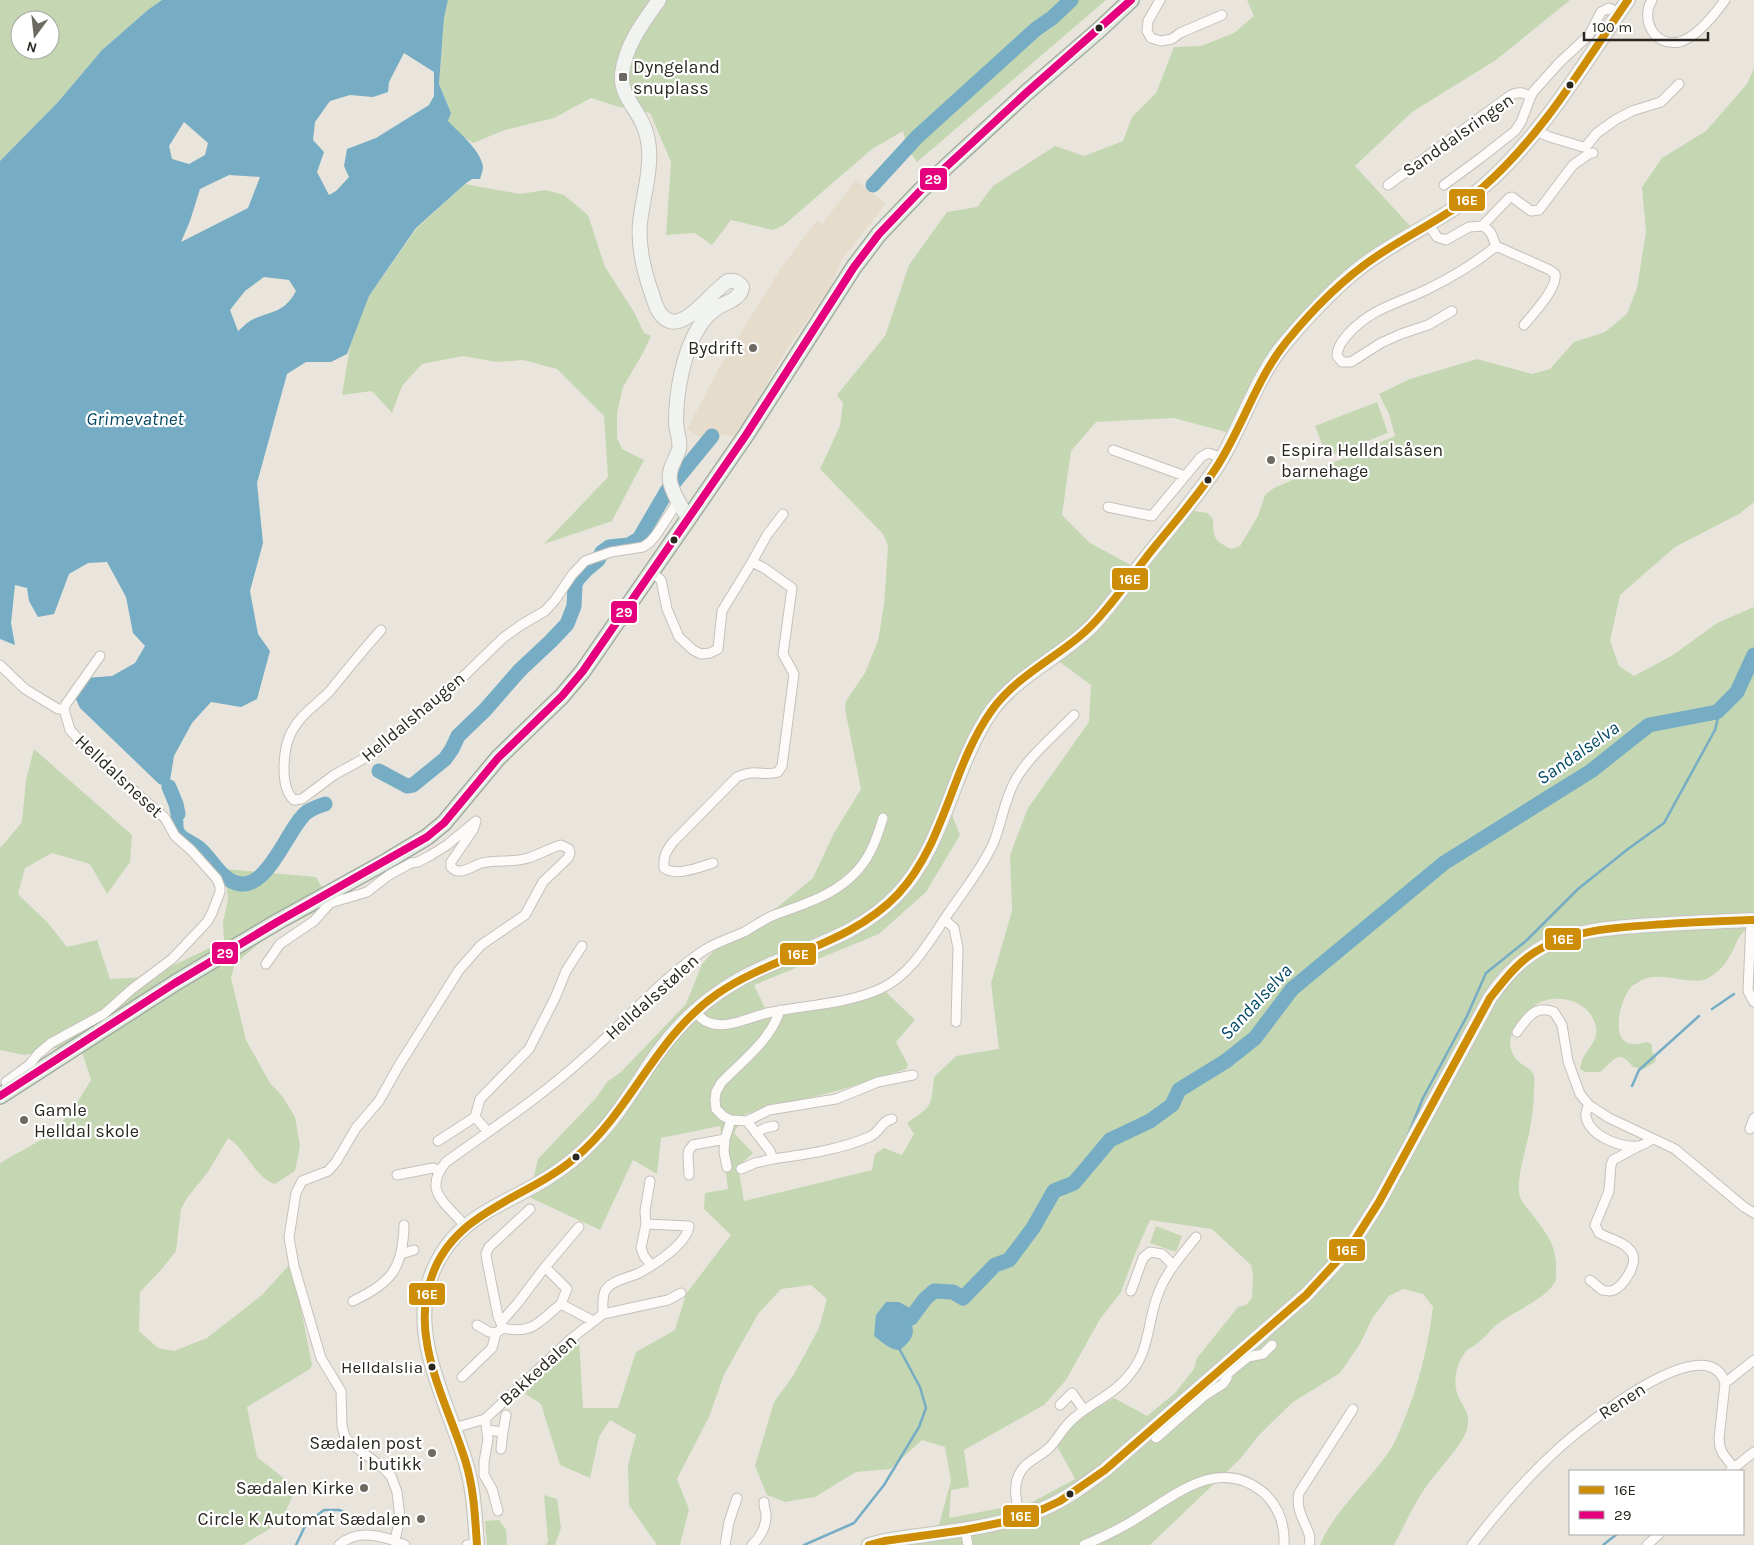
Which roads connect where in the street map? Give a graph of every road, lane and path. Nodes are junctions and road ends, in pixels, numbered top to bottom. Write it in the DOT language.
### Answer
graph roads {
  1 [pos="659,0"];
  2 [pos="1131,0"];
  3 [pos="1160,0"];
  4 [pos="1628,0"];
  5 [pos="1652,0"];
  6 [pos="1725,0"];
  7 [pos="1619,13"];
  8 [pos="1222,15"];
  9 [pos="1679,84"];
  10 [pos="1531,96"];
  11 [pos="1536,131"];
  12 [pos="1593,153"];
  13 [pos="1388,185"];
  14 [pos="1444,185"];
  15 [pos="1429,225"];
  16 [pos="1482,226"];
  17 [pos="1496,246"];
  18 [pos="1452,311"];
  19 [pos="1524,325"];
  20 [pos="1113,450"];
  21 [pos="1222,458"];
  22 [pos="1185,476"];
  23 [pos="675,491"];
  24 [pos="1108,507"];
  25 [pos="693,512"];
  26 [pos="783,514"];
  27 [pos="752,562"];
  28 [pos="652,572"];
  29 [pos="381,630"];
  30 [pos="100,656"];
  31 [pos="0,665"];
  32 [pos="64,709"];
  33 [pos="1074,715"];
  34 [pos="883,818"];
  35 [pos="416,844"];
  36 [pos="424,859"];
  37 [pos="713,863"];
  38 [pos="944,919"];
  39 [pos="1753,920"];
  40 [pos="582,946"];
  41 [pos="266,964"];
  42 [pos="1754,1002"];
  43 [pos="780,1010"];
  44 [pos="695,1011"];
  45 [pos="956,1022"];
  46 [pos="1517,1032"];
  47 [pos="51,1043"];
  48 [pos="60,1057"];
  49 [pos="913,1075"];
  50 [pos="6,1082"];
  51 [pos="0,1096"];
  52 [pos="1589,1105"];
  53 [pos="475,1117"];
  54 [pos="892,1118"];
  55 [pos="1754,1118"];
  56 [pos="731,1120"];
  57 [pos="747,1121"];
  58 [pos="774,1126"];
  59 [pos="1750,1129"];
  60 [pos="488,1132"];
  61 [pos="756,1133"];
  62 [pos="725,1139"];
  63 [pos="1653,1139"];
  64 [pos="438,1141"];
  65 [pos="1639,1146"];
  66 [pos="773,1159"];
  67 [pos="727,1167"];
  68 [pos="741,1169"];
  69 [pos="439,1170"];
  70 [pos="398,1175"];
  71 [pos="689,1175"];
  72 [pos="650,1180"];
  73 [pos="530,1209"];
  74 [pos="1754,1213"];
  75 [pos="646,1224"];
  76 [pos="404,1225"];
  77 [pos="465,1226"];
  78 [pos="579,1227"];
  79 [pos="1196,1237"];
  80 [pos="414,1250"];
  81 [pos="402,1254"];
  82 [pos="652,1265"];
  83 [pos="1173,1265"];
  84 [pos="545,1268"];
  85 [pos="1590,1280"];
  86 [pos="1131,1291"];
  87 [pos="681,1293"];
  88 [pos="352,1301"];
  89 [pos="561,1304"];
  90 [pos="603,1314"];
  91 [pos="593,1321"];
  92 [pos="477,1325"];
  93 [pos="500,1327"];
  94 [pos="1272,1345"];
  95 [pos="1754,1360"];
  96 [pos="1224,1373"];
  97 [pos="462,1377"];
  98 [pos="1725,1383"];
  99 [pos="1060,1405"];
  100 [pos="1353,1409"];
  101 [pos="1084,1410"];
  102 [pos="506,1415"];
  103 [pos="485,1419"];
  104 [pos="454,1428"];
  105 [pos="487,1430"];
  106 [pos="503,1432"];
  107 [pos="1156,1438"];
  108 [pos="501,1449"];
  109 [pos="1754,1452"];
  110 [pos="1732,1469"];
  111 [pos="737,1498"];
  112 [pos="764,1502"];
  113 [pos="498,1511"];
  114 [pos="1020,1517"];
  115 [pos="965,1529"];
  116 [pos="1658,1535"];
  117 [pos="395,1540"];
  118 [pos="339,1545"];
  119 [pos="405,1545"];
  120 [pos="474,1545"];
  121 [pos="725,1545"];
  122 [pos="752,1545"];
  123 [pos="868,1545"];
  124 [pos="968,1545"];
  125 [pos="1084,1545"];
  126 [pos="1284,1545"];
  127 [pos="1309,1545"];
  128 [pos="1472,1545"];
  129 [pos="1647,1545"];
  1 -- 23 [label="main road"];
  2 -- 25 [label="main road"];
  3 -- 8 [label="street"];
  4 -- 7 [label="main road"];
  5 -- 6 [label="street"];
  7 -- 10 [label="street, Sanddalsringen"];
  7 -- 11 [label="main road"];
  9 -- 11 [label="street"];
  10 -- 13 [label="street, Sanddalsringen"];
  10 -- 14 [label="street, Sanddalsringen"];
  11 -- 15 [label="main road"];
  12 -- 16 [label="street"];
  15 -- 16 [label="street"];
  15 -- 21 [label="main road"];
  16 -- 17 [label="street"];
  17 -- 18 [label="street"];
  17 -- 19 [label="street"];
  20 -- 22 [label="street"];
  21 -- 22 [label="street"];
  21 -- 44 [label="main road"];
  22 -- 24 [label="street"];
  23 -- 25 [label="main road"];
  23 -- 29 [label="street, Helldalshaugen"];
  25 -- 28 [label="main road"];
  26 -- 27 [label="street"];
  27 -- 28 [label="street"];
  27 -- 37 [label="street"];
  28 -- 35 [label="main road"];
  30 -- 32 [label="street"];
  31 -- 32 [label="street"];
  32 -- 47 [label="street, Helldalsneset"];
  33 -- 38 [label="street"];
  34 -- 60 [label="street, Helldalsstølen"];
  35 -- 36 [label="street"];
  35 -- 48 [label="main road"];
  36 -- 41 [label="street"];
  36 -- 117 [label="street"];
  38 -- 43 [label="street"];
  38 -- 45 [label="street"];
  39 -- 42 [label="street"];
  39 -- 96 [label="main road"];
  40 -- 53 [label="street"];
  43 -- 44 [label="street"];
  43 -- 56 [label="street"];
  44 -- 77 [label="main road"];
  46 -- 52 [label="street"];
  47 -- 48 [label="street"];
  47 -- 50 [label="street, Helldalsneset"];
  48 -- 51 [label="main road"];
  49 -- 57 [label="street"];
  52 -- 63 [label="street"];
  52 -- 65 [label="street"];
  53 -- 60 [label="street"];
  53 -- 64 [label="street"];
  54 -- 66 [label="street"];
  55 -- 59 [label="street"];
  56 -- 57 [label="street"];
  56 -- 62 [label="street"];
  57 -- 61 [label="street"];
  58 -- 61 [label="street"];
  60 -- 69 [label="street, Helldalsstølen"];
  61 -- 66 [label="street"];
  62 -- 67 [label="street"];
  62 -- 71 [label="street"];
  63 -- 65 [label="street"];
  63 -- 74 [label="street"];
  65 -- 85 [label="street"];
  66 -- 68 [label="street"];
  69 -- 70 [label="street"];
  69 -- 77 [label="street"];
  72 -- 75 [label="street"];
  73 -- 93 [label="street"];
  75 -- 82 [label="street"];
  75 -- 82 [label="street"];
  76 -- 81 [label="street"];
  77 -- 104 [label="main road"];
  78 -- 84 [label="street"];
  79 -- 83 [label="street"];
  80 -- 81 [label="street"];
  81 -- 88 [label="street"];
  82 -- 90 [label="street"];
  83 -- 86 [label="street"];
  83 -- 101 [label="street"];
  84 -- 89 [label="street"];
  84 -- 93 [label="street"];
  87 -- 90 [label="street, Bakkedalen"];
  89 -- 91 [label="street, Bakkedalen"];
  89 -- 93 [label="street, Bakkedalen"];
  90 -- 91 [label="street, Bakkedalen"];
  91 -- 103 [label="street, Bakkedalen"];
  92 -- 93 [label="street, Bakkedalen"];
  93 -- 97 [label="street"];
  94 -- 96 [label="street"];
  95 -- 98 [label="street"];
  96 -- 107 [label="street"];
  96 -- 114 [label="main road"];
  98 -- 110 [label="street"];
  98 -- 128 [label="street, Renen"];
  99 -- 101 [label="street"];
  100 -- 127 [label="street"];
  101 -- 114 [label="street"];
  102 -- 106 [label="street"];
  103 -- 104 [label="street, Bakkedalen"];
  103 -- 105 [label="street, Bakkedalen"];
  104 -- 120 [label="main road"];
  105 -- 106 [label="street"];
  105 -- 113 [label="street, Bakkedalen"];
  106 -- 108 [label="street"];
  109 -- 110 [label="street"];
  111 -- 121 [label="street"];
  112 -- 122 [label="street"];
  114 -- 115 [label="main road"];
  115 -- 123 [label="main road"];
  115 -- 124 [label="street"];
  116 -- 129 [label="street"];
  117 -- 118 [label="street"];
  117 -- 119 [label="street"];
  125 -- 126 [label="street"];
}
